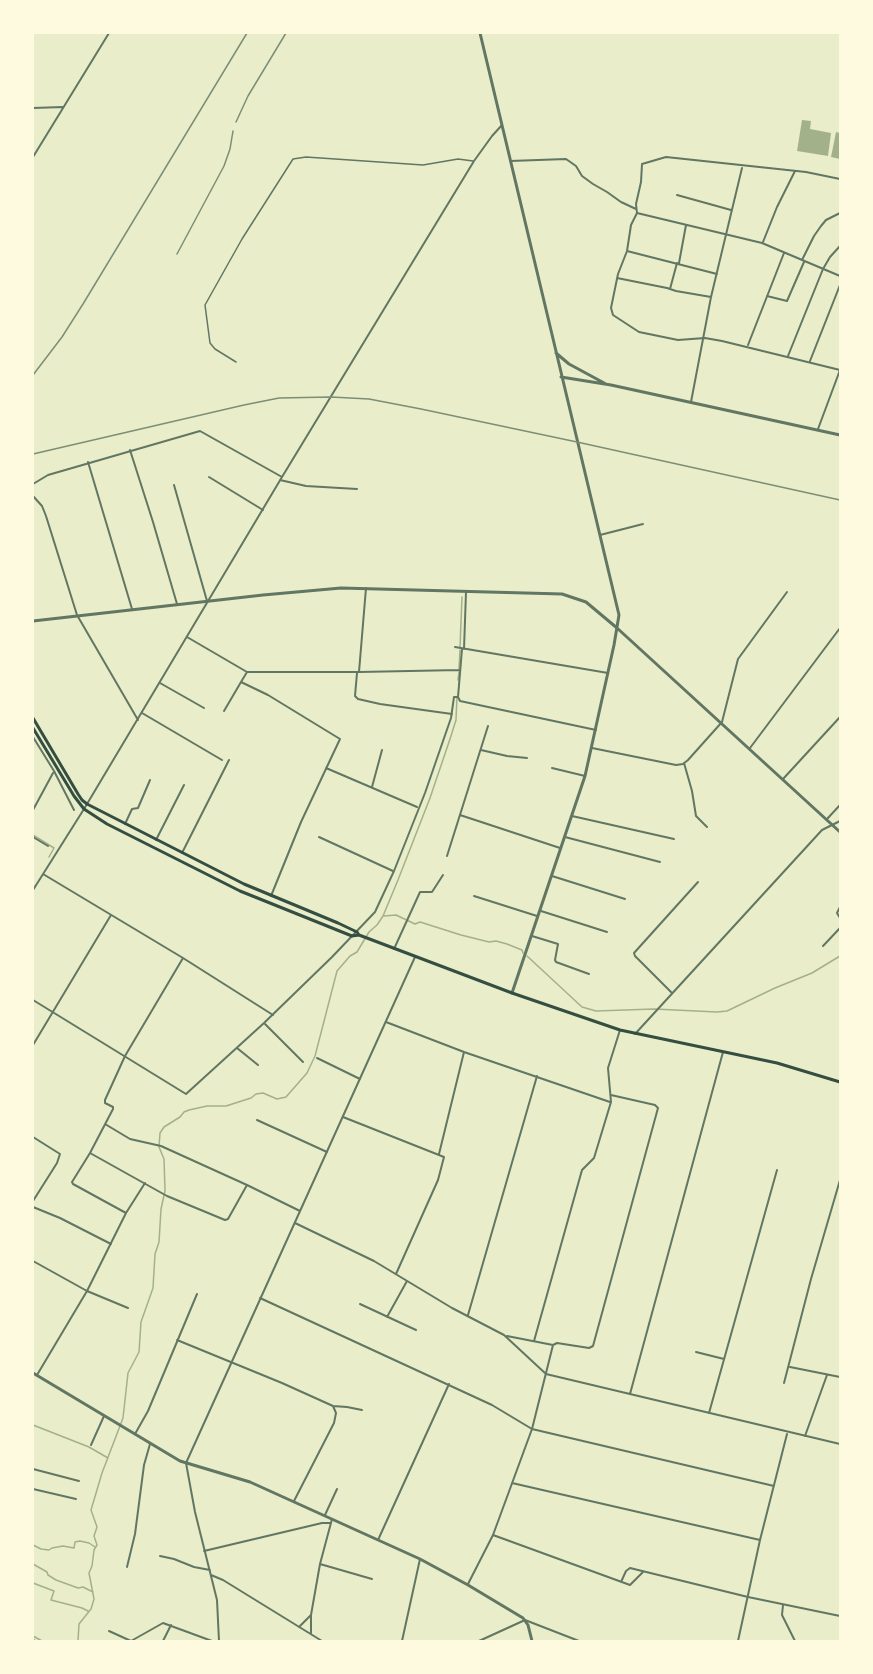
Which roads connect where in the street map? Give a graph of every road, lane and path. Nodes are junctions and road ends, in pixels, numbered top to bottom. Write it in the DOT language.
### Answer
graph roads {
  1 [pos="109,33"];
  2 [pos="480,33"];
  3 [pos="64,107"];
  4 [pos="33,108"];
  5 [pos="502,125"];
  6 [pos="33,158"];
  7 [pos="510,160"];
  8 [pos="474,161"];
  9 [pos="742,166"];
  10 [pos="795,171"];
  11 [pos="840,179"];
  12 [pos="677,195"];
  13 [pos="731,210"];
  14 [pos="636,211"];
  15 [pos="840,213"];
  16 [pos="686,225"];
  17 [pos="725,234"];
  18 [pos="762,243"];
  19 [pos="840,246"];
  20 [pos="627,251"];
  21 [pos="784,253"];
  22 [pos="803,261"];
  23 [pos="678,264"];
  24 [pos="823,269"];
  25 [pos="717,274"];
  26 [pos="840,276"];
  27 [pos="617,278"];
  28 [pos="840,285"];
  29 [pos="670,289"];
  30 [pos="767,296"];
  31 [pos="711,297"];
  32 [pos="705,338"];
  33 [pos="747,346"];
  34 [pos="555,352"];
  35 [pos="788,356"];
  36 [pos="236,362"];
  37 [pos="810,362"];
  38 [pos="840,370"];
  39 [pos="561,377"];
  40 [pos="611,386"];
  41 [pos="691,402"];
  42 [pos="818,430"];
  43 [pos="840,435"];
  44 [pos="130,450"];
  45 [pos="88,462"];
  46 [pos="209,477"];
  47 [pos="281,479"];
  48 [pos="33,484"];
  49 [pos="174,485"];
  50 [pos="357,489"];
  51 [pos="33,496"];
  52 [pos="263,510"];
  53 [pos="643,524"];
  54 [pos="600,535"];
  55 [pos="366,588"];
  56 [pos="466,591"];
  57 [pos="787,592"];
  58 [pos="208,601"];
  59 [pos="177,604"];
  60 [pos="132,609"];
  61 [pos="77,615"];
  62 [pos="33,621"];
  63 [pos="618,628"];
  64 [pos="840,628"];
  65 [pos="188,637"];
  66 [pos="460,648"];
  67 [pos="458,670"];
  68 [pos="247,672"];
  69 [pos="358,672"];
  70 [pos="608,673"];
  71 [pos="241,682"];
  72 [pos="160,683"];
  73 [pos="456,697"];
  74 [pos="204,708"];
  75 [pos="224,711"];
  76 [pos="142,713"];
  77 [pos="452,714"];
  78 [pos="840,717"];
  79 [pos="33,720"];
  80 [pos="138,720"];
  81 [pos="722,722"];
  82 [pos="488,726"];
  83 [pos="33,728"];
  84 [pos="596,730"];
  85 [pos="33,737"];
  86 [pos="592,748"];
  87 [pos="750,748"];
  88 [pos="382,750"];
  89 [pos="481,750"];
  90 [pos="527,758"];
  91 [pos="222,760"];
  92 [pos="229,760"];
  93 [pos="684,763"];
  94 [pos="326,768"];
  95 [pos="552,768"];
  96 [pos="54,771"];
  97 [pos="585,776"];
  98 [pos="783,779"];
  99 [pos="150,780"];
  100 [pos="184,785"];
  101 [pos="372,787"];
  102 [pos="87,804"];
  103 [pos="840,805"];
  104 [pos="419,808"];
  105 [pos="33,809"];
  106 [pos="84,809"];
  107 [pos="74,810"];
  108 [pos="460,815"];
  109 [pos="572,816"];
  110 [pos="827,819"];
  111 [pos="840,821"];
  112 [pos="125,824"];
  113 [pos="832,825"];
  114 [pos="707,827"];
  115 [pos="840,832"];
  116 [pos="33,837"];
  117 [pos="319,837"];
  118 [pos="565,837"];
  119 [pos="674,839"];
  120 [pos="156,840"];
  121 [pos="48,846"];
  122 [pos="561,848"];
  123 [pos="182,853"];
  124 [pos="447,856"];
  125 [pos="660,862"];
  126 [pos="393,871"];
  127 [pos="43,874"];
  128 [pos="443,875"];
  129 [pos="552,876"];
  130 [pos="698,882"];
  131 [pos="243,884"];
  132 [pos="33,890"];
  133 [pos="240,891"];
  134 [pos="271,896"];
  135 [pos="474,896"];
  136 [pos="625,899"];
  137 [pos="840,908"];
  138 [pos="540,911"];
  139 [pos="111,915"];
  140 [pos="538,917"];
  141 [pos="840,918"];
  142 [pos="840,928"];
  143 [pos="607,932"];
  144 [pos="359,934"];
  145 [pos="352,936"];
  146 [pos="532,936"];
  147 [pos="823,946"];
  148 [pos="394,949"];
  149 [pos="415,957"];
  150 [pos="183,958"];
  151 [pos="589,974"];
  152 [pos="512,993"];
  153 [pos="672,993"];
  154 [pos="33,1000"];
  155 [pos="53,1012"];
  156 [pos="273,1015"];
  157 [pos="386,1022"];
  158 [pos="264,1023"];
  159 [pos="620,1030"];
  160 [pos="635,1034"];
  161 [pos="33,1046"];
  162 [pos="237,1047"];
  163 [pos="464,1052"];
  164 [pos="723,1052"];
  165 [pos="125,1056"];
  166 [pos="317,1058"];
  167 [pos="303,1062"];
  168 [pos="258,1065"];
  169 [pos="537,1076"];
  170 [pos="360,1078"];
  171 [pos="840,1082"];
  172 [pos="611,1095"];
  173 [pos="611,1102"];
  174 [pos="343,1117"];
  175 [pos="257,1120"];
  176 [pos="105,1124"];
  177 [pos="33,1137"];
  178 [pos="327,1152"];
  179 [pos="90,1153"];
  180 [pos="439,1154"];
  181 [pos="777,1170"];
  182 [pos="840,1180"];
  183 [pos="145,1183"];
  184 [pos="247,1185"];
  185 [pos="33,1201"];
  186 [pos="33,1208"];
  187 [pos="300,1211"];
  188 [pos="126,1213"];
  189 [pos="295,1223"];
  190 [pos="111,1244"];
  191 [pos="33,1261"];
  192 [pos="396,1274"];
  193 [pos="407,1281"];
  194 [pos="87,1291"];
  195 [pos="197,1294"];
  196 [pos="260,1298"];
  197 [pos="360,1304"];
  198 [pos="128,1308"];
  199 [pos="468,1315"];
  200 [pos="387,1317"];
  201 [pos="416,1330"];
  202 [pos="504,1335"];
  203 [pos="177,1340"];
  204 [pos="534,1342"];
  205 [pos="553,1345"];
  206 [pos="696,1352"];
  207 [pos="724,1359"];
  208 [pos="232,1362"];
  209 [pos="789,1366"];
  210 [pos="35,1374"];
  211 [pos="546,1374"];
  212 [pos="827,1375"];
  213 [pos="840,1377"];
  214 [pos="784,1383"];
  215 [pos="448,1384"];
  216 [pos="630,1395"];
  217 [pos="333,1406"];
  218 [pos="362,1410"];
  219 [pos="709,1413"];
  220 [pos="104,1416"];
  221 [pos="532,1429"];
  222 [pos="788,1432"];
  223 [pos="135,1434"];
  224 [pos="805,1436"];
  225 [pos="150,1444"];
  226 [pos="840,1444"];
  227 [pos="91,1445"];
  228 [pos="186,1463"];
  229 [pos="33,1469"];
  230 [pos="79,1481"];
  231 [pos="512,1483"];
  232 [pos="774,1486"];
  233 [pos="33,1489"];
  234 [pos="337,1489"];
  235 [pos="76,1499"];
  236 [pos="294,1501"];
  237 [pos="325,1515"];
  238 [pos="331,1521"];
  239 [pos="493,1535"];
  240 [pos="378,1540"];
  241 [pos="760,1540"];
  242 [pos="204,1551"];
  243 [pos="160,1556"];
  244 [pos="420,1559"];
  245 [pos="321,1564"];
  246 [pos="127,1567"];
  247 [pos="210,1570"];
  248 [pos="643,1572"];
  249 [pos="211,1575"];
  250 [pos="372,1579"];
  251 [pos="621,1582"];
  252 [pos="468,1585"];
  253 [pos="748,1597"];
  254 [pos="783,1604"];
  255 [pos="311,1615"];
  256 [pos="840,1616"];
  257 [pos="525,1620"];
  258 [pos="171,1625"];
  259 [pos="299,1627"];
  260 [pos="109,1631"];
  261 [pos="311,1634"];
  262 [pos="129,1641"];
  263 [pos="164,1641"];
  264 [pos="212,1641"];
  265 [pos="219,1641"];
  266 [pos="322,1641"];
  267 [pos="402,1641"];
  268 [pos="478,1641"];
  269 [pos="532,1641"];
  270 [pos="579,1641"];
  271 [pos="738,1641"];
  272 [pos="795,1641"];
  1 -- 3 [label="street"];
  2 -- 5 [label="street"];
  3 -- 4 [label="street"];
  3 -- 6 [label="street"];
  5 -- 7 [label="street"];
  5 -- 8 [label="street"];
  7 -- 14 [label="street"];
  7 -- 34 [label="street"];
  8 -- 36 [label="lane"];
  8 -- 47 [label="street"];
  9 -- 10 [label="street"];
  9 -- 13 [label="street"];
  9 -- 14 [label="street"];
  10 -- 11 [label="street"];
  10 -- 18 [label="street"];
  12 -- 13 [label="street"];
  13 -- 17 [label="street"];
  14 -- 16 [label="street"];
  14 -- 20 [label="street"];
  15 -- 22 [label="street"];
  16 -- 17 [label="street"];
  16 -- 23 [label="street"];
  17 -- 18 [label="street"];
  17 -- 25 [label="street"];
  18 -- 21 [label="street"];
  19 -- 24 [label="street"];
  20 -- 23 [label="street"];
  20 -- 27 [label="street"];
  21 -- 22 [label="street"];
  21 -- 30 [label="street"];
  22 -- 24 [label="street"];
  22 -- 30 [label="street"];
  23 -- 25 [label="street"];
  23 -- 29 [label="street"];
  24 -- 26 [label="street"];
  24 -- 35 [label="street"];
  25 -- 31 [label="street"];
  27 -- 29 [label="street"];
  27 -- 32 [label="street"];
  28 -- 37 [label="street"];
  29 -- 31 [label="street"];
  30 -- 33 [label="street"];
  31 -- 32 [label="street"];
  32 -- 33 [label="street"];
  32 -- 41 [label="street"];
  33 -- 35 [label="street"];
  34 -- 39 [label="street"];
  34 -- 40 [label="street"];
  35 -- 37 [label="street"];
  37 -- 38 [label="street"];
  38 -- 42 [label="street"];
  39 -- 40 [label="street"];
  39 -- 54 [label="street"];
  40 -- 41 [label="street"];
  41 -- 42 [label="street"];
  42 -- 43 [label="street"];
  44 -- 45 [label="street"];
  44 -- 47 [label="street"];
  44 -- 59 [label="street"];
  45 -- 48 [label="street"];
  45 -- 60 [label="street"];
  46 -- 52 [label="street"];
  47 -- 50 [label="street"];
  47 -- 52 [label="street"];
  49 -- 58 [label="street"];
  51 -- 61 [label="street"];
  52 -- 58 [label="street"];
  53 -- 54 [label="street"];
  54 -- 63 [label="street"];
  55 -- 56 [label="street"];
  55 -- 58 [label="street"];
  55 -- 69 [label="street"];
  56 -- 63 [label="street"];
  56 -- 66 [label="street"];
  57 -- 81 [label="street"];
  58 -- 59 [label="street"];
  58 -- 65 [label="street"];
  59 -- 60 [label="street"];
  60 -- 61 [label="street"];
  61 -- 62 [label="street"];
  61 -- 80 [label="street"];
  63 -- 70 [label="street"];
  63 -- 81 [label="street"];
  64 -- 87 [label="street"];
  65 -- 68 [label="street"];
  65 -- 72 [label="street"];
  66 -- 67 [label="street"];
  66 -- 70 [label="street"];
  67 -- 69 [label="street"];
  67 -- 73 [label="street"];
  68 -- 69 [label="street"];
  68 -- 71 [label="street"];
  69 -- 77 [label="street"];
  70 -- 84 [label="street"];
  71 -- 75 [label="street"];
  71 -- 94 [label="street"];
  72 -- 74 [label="street"];
  72 -- 76 [label="street"];
  73 -- 77 [label="street"];
  73 -- 84 [label="street"];
  76 -- 80 [label="street"];
  76 -- 91 [label="street"];
  77 -- 104 [label="street"];
  78 -- 98 [label="street"];
  79 -- 102 [label="main road"];
  80 -- 102 [label="street"];
  81 -- 87 [label="street"];
  81 -- 93 [label="street"];
  82 -- 89 [label="street"];
  83 -- 106 [label="main road"];
  84 -- 86 [label="street"];
  85 -- 96 [label="street"];
  86 -- 93 [label="street"];
  86 -- 97 [label="street"];
  87 -- 98 [label="street"];
  88 -- 101 [label="street"];
  89 -- 90 [label="street"];
  89 -- 108 [label="street"];
  92 -- 123 [label="street"];
  93 -- 114 [label="street"];
  94 -- 101 [label="street"];
  94 -- 134 [label="street"];
  95 -- 97 [label="street"];
  96 -- 105 [label="street"];
  96 -- 107 [label="street"];
  97 -- 109 [label="street"];
  98 -- 110 [label="street"];
  99 -- 112 [label="street"];
  100 -- 120 [label="street"];
  101 -- 104 [label="street"];
  102 -- 106 [label="street"];
  102 -- 112 [label="main road"];
  103 -- 110 [label="street"];
  104 -- 126 [label="street"];
  106 -- 127 [label="street"];
  106 -- 133 [label="main road"];
  108 -- 122 [label="street"];
  108 -- 124 [label="street"];
  109 -- 118 [label="street"];
  109 -- 119 [label="street"];
  110 -- 113 [label="street"];
  111 -- 113 [label="street"];
  112 -- 120 [label="main road"];
  113 -- 115 [label="street"];
  113 -- 153 [label="street"];
  116 -- 121 [label="street"];
  117 -- 126 [label="street"];
  118 -- 122 [label="street"];
  118 -- 125 [label="street"];
  120 -- 123 [label="main road"];
  122 -- 129 [label="street"];
  123 -- 131 [label="main road"];
  126 -- 144 [label="street"];
  127 -- 132 [label="street"];
  127 -- 139 [label="street"];
  128 -- 148 [label="street"];
  129 -- 136 [label="street"];
  129 -- 138 [label="street"];
  130 -- 153 [label="street"];
  131 -- 133 [label="main road"];
  131 -- 134 [label="main road"];
  133 -- 145 [label="main road"];
  134 -- 144 [label="main road"];
  135 -- 140 [label="street"];
  137 -- 141 [label="street"];
  138 -- 140 [label="street"];
  138 -- 143 [label="street"];
  139 -- 150 [label="street"];
  139 -- 155 [label="street"];
  140 -- 146 [label="street"];
  142 -- 147 [label="street"];
  144 -- 145 [label="main road"];
  144 -- 148 [label="main road"];
  145 -- 156 [label="street"];
  146 -- 151 [label="street"];
  146 -- 152 [label="street"];
  148 -- 149 [label="main road"];
  149 -- 152 [label="main road"];
  149 -- 157 [label="street"];
  150 -- 156 [label="street"];
  150 -- 165 [label="street"];
  152 -- 159 [label="main road"];
  153 -- 160 [label="street"];
  154 -- 155 [label="street"];
  155 -- 161 [label="street"];
  155 -- 165 [label="street"];
  156 -- 158 [label="street"];
  157 -- 163 [label="street"];
  157 -- 170 [label="street"];
  158 -- 162 [label="street"];
  158 -- 167 [label="street"];
  159 -- 160 [label="main road"];
  159 -- 172 [label="street"];
  160 -- 164 [label="main road"];
  162 -- 165 [label="street"];
  162 -- 168 [label="street"];
  163 -- 169 [label="street"];
  163 -- 180 [label="street"];
  164 -- 171 [label="main road"];
  164 -- 216 [label="street"];
  165 -- 176 [label="street"];
  166 -- 170 [label="street"];
  169 -- 173 [label="street"];
  169 -- 199 [label="street"];
  170 -- 174 [label="street"];
  172 -- 173 [label="street"];
  172 -- 205 [label="street"];
  173 -- 204 [label="street"];
  174 -- 178 [label="street"];
  174 -- 180 [label="street"];
  175 -- 178 [label="street"];
  176 -- 179 [label="street"];
  176 -- 184 [label="street"];
  177 -- 185 [label="street"];
  178 -- 187 [label="street"];
  179 -- 183 [label="street"];
  179 -- 188 [label="street"];
  180 -- 192 [label="street"];
  181 -- 207 [label="street"];
  182 -- 209 [label="street"];
  183 -- 184 [label="street"];
  183 -- 188 [label="street"];
  184 -- 187 [label="street"];
  186 -- 190 [label="street"];
  187 -- 189 [label="street"];
  188 -- 190 [label="street"];
  189 -- 192 [label="street"];
  189 -- 196 [label="street"];
  190 -- 194 [label="street"];
  191 -- 194 [label="street"];
  192 -- 193 [label="street"];
  193 -- 199 [label="street"];
  193 -- 200 [label="street"];
  194 -- 198 [label="street"];
  194 -- 210 [label="street"];
  195 -- 203 [label="street"];
  196 -- 208 [label="street"];
  196 -- 215 [label="street"];
  197 -- 200 [label="street"];
  199 -- 202 [label="street"];
  200 -- 201 [label="street"];
  202 -- 204 [label="street"];
  202 -- 211 [label="street"];
  203 -- 208 [label="street"];
  203 -- 223 [label="street"];
  204 -- 205 [label="street"];
  205 -- 211 [label="street"];
  206 -- 207 [label="street"];
  207 -- 219 [label="street"];
  208 -- 217 [label="street"];
  208 -- 228 [label="street"];
  209 -- 212 [label="street"];
  209 -- 214 [label="street"];
  210 -- 220 [label="street"];
  211 -- 216 [label="street"];
  211 -- 221 [label="street"];
  212 -- 213 [label="street"];
  212 -- 224 [label="street"];
  215 -- 221 [label="street"];
  215 -- 240 [label="street"];
  216 -- 219 [label="street"];
  217 -- 218 [label="street"];
  217 -- 236 [label="street"];
  219 -- 222 [label="street"];
  220 -- 223 [label="street"];
  220 -- 227 [label="street"];
  221 -- 231 [label="street"];
  221 -- 232 [label="street"];
  222 -- 224 [label="street"];
  222 -- 232 [label="street"];
  223 -- 225 [label="street"];
  224 -- 226 [label="street"];
  225 -- 228 [label="street"];
  225 -- 246 [label="street"];
  228 -- 236 [label="street"];
  228 -- 242 [label="street"];
  229 -- 230 [label="street"];
  231 -- 239 [label="street"];
  231 -- 241 [label="street"];
  232 -- 241 [label="street"];
  233 -- 235 [label="street"];
  234 -- 237 [label="street"];
  236 -- 237 [label="street"];
  237 -- 238 [label="street"];
  238 -- 240 [label="street"];
  238 -- 242 [label="street"];
  238 -- 245 [label="street"];
  239 -- 251 [label="street"];
  239 -- 252 [label="street"];
  240 -- 244 [label="street"];
  241 -- 253 [label="street"];
  242 -- 247 [label="street"];
  243 -- 247 [label="street"];
  244 -- 252 [label="street"];
  244 -- 267 [label="street"];
  245 -- 250 [label="street"];
  245 -- 255 [label="street"];
  247 -- 249 [label="street"];
  248 -- 251 [label="street"];
  248 -- 251 [label="street"];
  248 -- 253 [label="street"];
  249 -- 259 [label="street"];
  249 -- 265 [label="street"];
  252 -- 257 [label="street"];
  253 -- 254 [label="street"];
  253 -- 271 [label="street"];
  254 -- 256 [label="street"];
  254 -- 272 [label="street"];
  255 -- 259 [label="street"];
  255 -- 261 [label="street"];
  257 -- 268 [label="street"];
  257 -- 269 [label="street"];
  257 -- 270 [label="street"];
  258 -- 262 [label="street"];
  258 -- 263 [label="street"];
  258 -- 264 [label="street"];
  259 -- 261 [label="street"];
  260 -- 262 [label="street"];
  261 -- 266 [label="street"];
}
